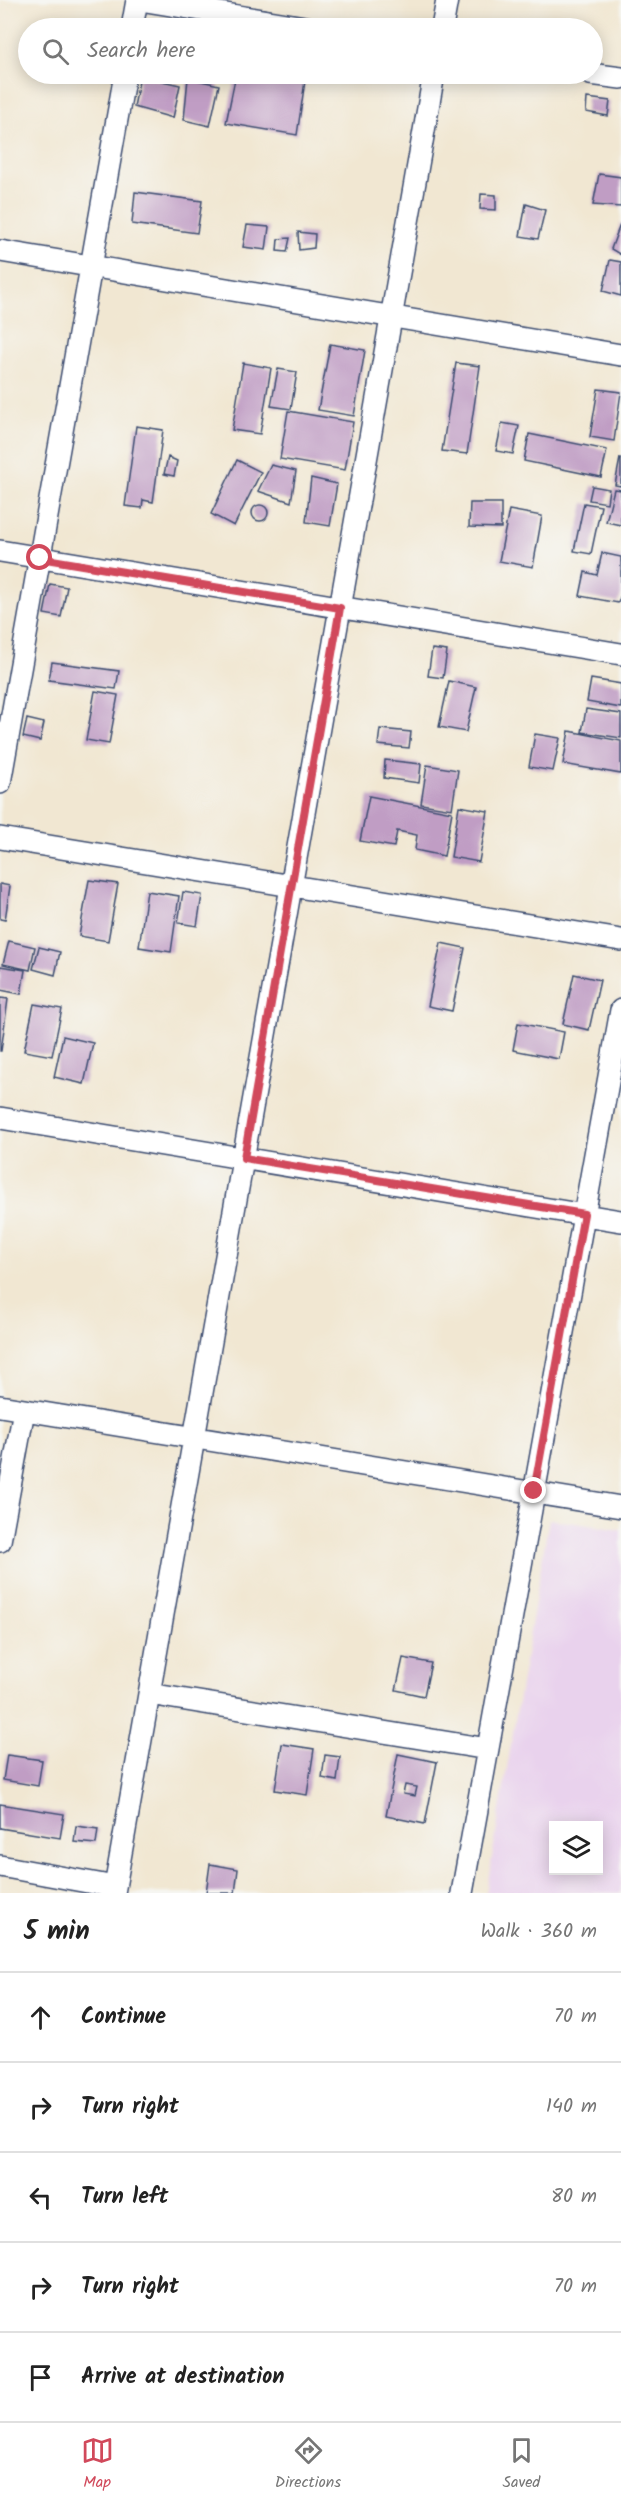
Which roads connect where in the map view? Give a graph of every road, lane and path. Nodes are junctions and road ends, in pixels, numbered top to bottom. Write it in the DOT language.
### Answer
graph roads {
  1 [pos="139,0"];
  2 [pos="447,0"];
  3 [pos="134,18"];
  4 [pos="250,18"];
  5 [pos="444,18"];
  6 [pos="603,76"];
  7 [pos="621,78"];
  8 [pos="123,84"];
  9 [pos="432,84"];
  10 [pos="0,251"];
  11 [pos="91,268"];
  12 [pos="391,318"];
  13 [pos="621,354"];
  14 [pos="0,551"];
  15 [pos="40,558"];
  16 [pos="340,608"];
  17 [pos="621,654"];
  18 [pos="0,783"];
  19 [pos="0,838"];
  20 [pos="291,886"];
  21 [pos="621,940"];
  22 [pos="621,1010"];
  23 [pos="0,1118"];
  24 [pos="244,1158"];
  25 [pos="584,1214"];
  26 [pos="621,1221"];
  27 [pos="0,1406"];
  28 [pos="24,1410"];
  29 [pos="194,1438"];
  30 [pos="534,1491"];
  31 [pos="621,1507"];
  32 [pos="0,1541"];
  33 [pos="149,1694"];
  34 [pos="488,1749"];
  35 [pos="0,1866"];
  36 [pos="115,1890"];
  37 [pos="462,1893"];
  1 -- 3 [label="street"];
  1 -- 4 [label="street"];
  2 -- 5 [label="street"];
  6 -- 7 [label="street"];
  8 -- 11 [label="street"];
  9 -- 12 [label="street"];
  10 -- 11 [label="street"];
  11 -- 12 [label="street"];
  11 -- 15 [label="street"];
  12 -- 13 [label="street"];
  12 -- 16 [label="street"];
  14 -- 15 [label="street"];
  15 -- 16 [label="street"];
  15 -- 18 [label="street"];
  16 -- 17 [label="street"];
  16 -- 20 [label="street"];
  19 -- 20 [label="street"];
  20 -- 21 [label="street"];
  20 -- 24 [label="street"];
  22 -- 25 [label="street"];
  23 -- 24 [label="street"];
  24 -- 25 [label="street"];
  24 -- 29 [label="street"];
  25 -- 26 [label="street"];
  25 -- 30 [label="street"];
  27 -- 28 [label="street"];
  28 -- 29 [label="street"];
  28 -- 32 [label="street"];
  29 -- 30 [label="street"];
  29 -- 33 [label="street"];
  30 -- 31 [label="street"];
  30 -- 34 [label="street"];
  33 -- 34 [label="street"];
  33 -- 36 [label="street"];
  34 -- 37 [label="street"];
  35 -- 36 [label="street"];
}
